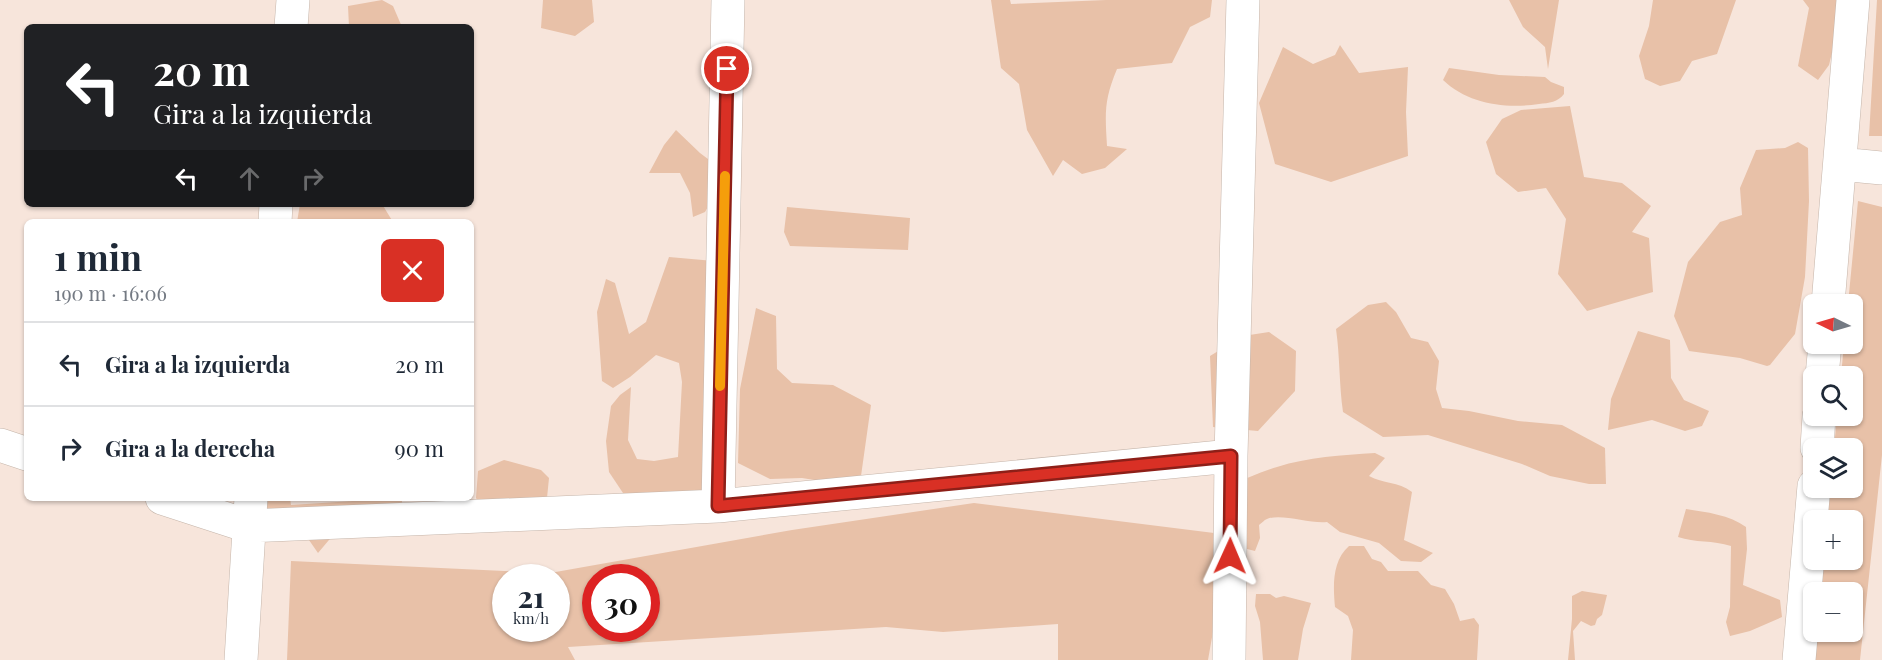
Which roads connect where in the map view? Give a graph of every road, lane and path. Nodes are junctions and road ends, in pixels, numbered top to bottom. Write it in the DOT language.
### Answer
graph roads {
  1 [pos="293,0"];
  2 [pos="728,0"];
  3 [pos="1243,0"];
  4 [pos="1853,0"];
  5 [pos="291,24"];
  6 [pos="1840,164"];
  7 [pos="1882,168"];
  8 [pos="1829,294"];
  9 [pos="0,445"];
  10 [pos="24,453"];
  11 [pos="1231,456"];
  12 [pos="1813,498"];
  13 [pos="181,501"];
  14 [pos="718,506"];
  15 [pos="250,512"];
  16 [pos="241,660"];
  17 [pos="1229,660"];
  18 [pos="1799,660"];
  1 -- 5 [label="street"];
  2 -- 14 [label="street"];
  3 -- 11 [label="street"];
  4 -- 6 [label="street"];
  6 -- 7 [label="street"];
  6 -- 8 [label="street"];
  9 -- 10 [label="street"];
  11 -- 14 [label="street"];
  11 -- 17 [label="street"];
  12 -- 18 [label="street"];
  13 -- 15 [label="street"];
  14 -- 15 [label="street"];
  15 -- 16 [label="street"];
}
